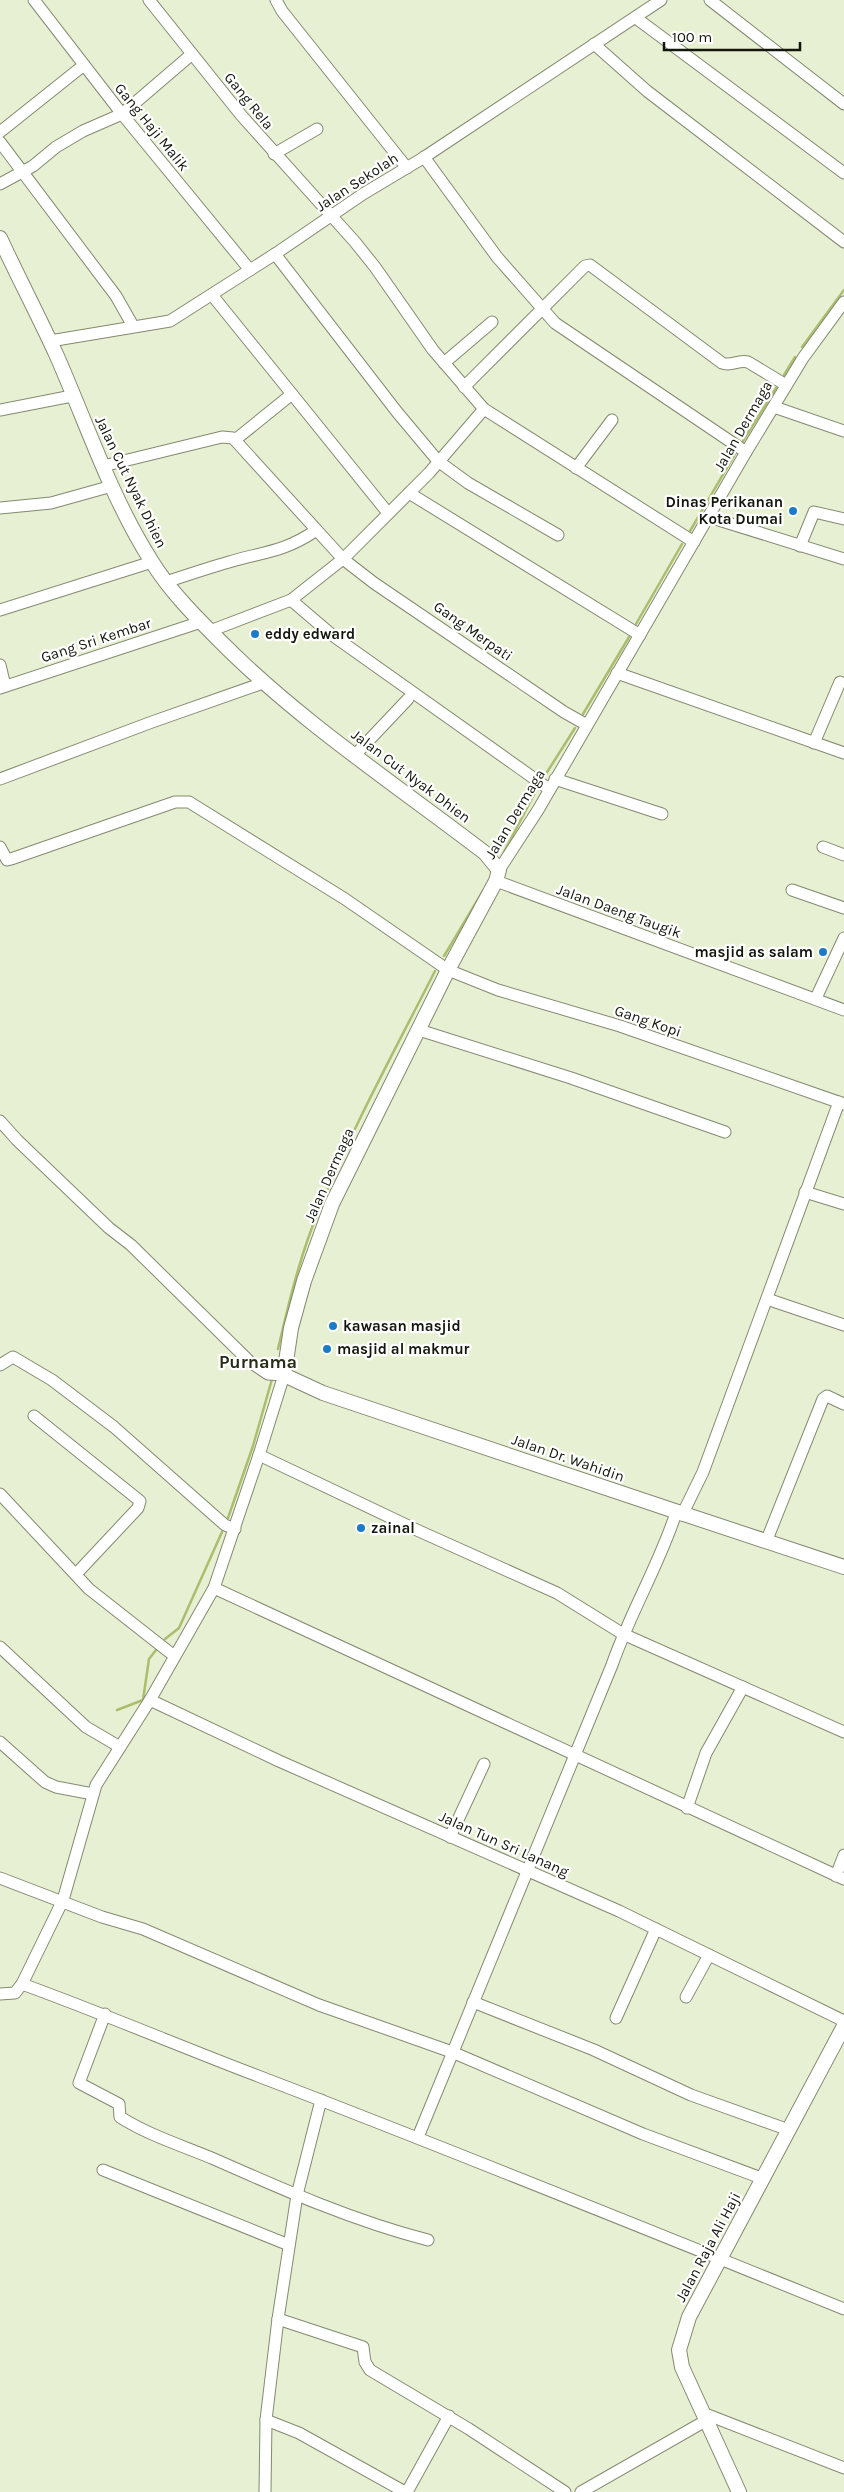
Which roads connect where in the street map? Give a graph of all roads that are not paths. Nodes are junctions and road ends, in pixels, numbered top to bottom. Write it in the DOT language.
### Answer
graph roads {
  1 [pos="34,0"];
  2 [pos="149,0"];
  3 [pos="276,0"];
  4 [pos="662,0"];
  5 [pos="710,0"];
  6 [pos="636,18"];
  7 [pos="594,44"];
  8 [pos="192,54"];
  9 [pos="84,65"];
  10 [pos="844,104"];
  11 [pos="122,114"];
  12 [pos="316,128"];
  13 [pos="0,132"];
  14 [pos="0,142"];
  15 [pos="274,154"];
  16 [pos="424,157"];
  17 [pos="407,168"];
  18 [pos="23,173"];
  19 [pos="844,173"];
  20 [pos="0,184"];
  21 [pos="333,215"];
  22 [pos="0,238"];
  23 [pos="844,242"];
  24 [pos="275,254"];
  25 [pos="4,256"];
  26 [pos="250,270"];
  27 [pos="212,296"];
  28 [pos="844,302"];
  29 [pos="543,310"];
  30 [pos="492,322"];
  31 [pos="133,326"];
  32 [pos="50,341"];
  33 [pos="444,363"];
  34 [pos="786,385"];
  35 [pos="464,387"];
  36 [pos="292,394"];
  37 [pos="72,396"];
  38 [pos="774,407"];
  39 [pos="484,409"];
  40 [pos="0,410"];
  41 [pos="612,420"];
  42 [pos="844,431"];
  43 [pos="235,440"];
  44 [pos="746,452"];
  45 [pos="438,462"];
  46 [pos="103,466"];
  47 [pos="576,468"];
  48 [pos="112,486"];
  49 [pos="409,492"];
  50 [pos="0,508"];
  51 [pos="388,512"];
  52 [pos="709,517"];
  53 [pos="844,519"];
  54 [pos="315,531"];
  55 [pos="558,536"];
  56 [pos="694,542"];
  57 [pos="800,546"];
  58 [pos="343,559"];
  59 [pos="844,559"];
  60 [pos="152,562"];
  61 [pos="166,582"];
  62 [pos="291,600"];
  63 [pos="0,610"];
  64 [pos="205,626"];
  65 [pos="640,635"];
  66 [pos="0,666"];
  67 [pos="617,672"];
  68 [pos="840,682"];
  69 [pos="263,683"];
  70 [pos="3,687"];
  71 [pos="408,700"];
  72 [pos="587,725"];
  73 [pos="814,743"];
  74 [pos="844,753"];
  75 [pos="355,755"];
  76 [pos="0,779"];
  77 [pos="552,784"];
  78 [pos="662,814"];
  79 [pos="0,847"];
  80 [pos="823,847"];
  81 [pos="844,855"];
  82 [pos="498,876"];
  83 [pos="792,890"];
  84 [pos="844,908"];
  85 [pos="844,938"];
  86 [pos="448,970"];
  87 [pos="816,998"];
  88 [pos="844,1010"];
  89 [pos="419,1030"];
  90 [pos="841,1103"];
  91 [pos="0,1121"];
  92 [pos="725,1132"];
  93 [pos="806,1192"];
  94 [pos="844,1204"];
  95 [pos="766,1299"];
  96 [pos="844,1325"];
  97 [pos="0,1366"];
  98 [pos="284,1375"];
  99 [pos="844,1404"];
  100 [pos="34,1416"];
  101 [pos="260,1455"];
  102 [pos="0,1494"];
  103 [pos="679,1514"];
  104 [pos="235,1529"];
  105 [pos="766,1542"];
  106 [pos="844,1567"];
  107 [pos="77,1573"];
  108 [pos="214,1588"];
  109 [pos="623,1634"];
  110 [pos="0,1647"];
  111 [pos="174,1655"];
  112 [pos="743,1687"];
  113 [pos="150,1700"];
  114 [pos="844,1732"];
  115 [pos="0,1742"];
  116 [pos="120,1747"];
  117 [pos="574,1755"];
  118 [pos="484,1764"];
  119 [pos="93,1794"];
  120 [pos="686,1808"];
  121 [pos="450,1837"];
  122 [pos="844,1855"];
  123 [pos="528,1870"];
  124 [pos="0,1878"];
  125 [pos="840,1878"];
  126 [pos="62,1900"];
  127 [pos="656,1929"];
  128 [pos="709,1955"];
  129 [pos="22,1984"];
  130 [pos="0,1994"];
  131 [pos="686,1997"];
  132 [pos="473,2002"];
  133 [pos="105,2014"];
  134 [pos="616,2018"];
  135 [pos="844,2021"];
  136 [pos="844,2026"];
  137 [pos="452,2052"];
  138 [pos="321,2100"];
  139 [pos="788,2130"];
  140 [pos="418,2137"];
  141 [pos="103,2170"];
  142 [pos="764,2179"];
  143 [pos="297,2195"];
  144 [pos="428,2240"];
  145 [pos="289,2245"];
  146 [pos="718,2258"];
  147 [pos="844,2309"];
  148 [pos="278,2320"];
  149 [pos="449,2416"];
  150 [pos="705,2417"];
  151 [pos="266,2420"];
  152 [pos="844,2468"];
  153 [pos="265,2492"];
  154 [pos="406,2492"];
  155 [pos="565,2492"];
  156 [pos="582,2492"];
  157 [pos="739,2492"];
  1 -- 9 [label="street, Gang Haji Malik"];
  2 -- 8 [label="street, Gang Rela"];
  3 -- 17 [label="street"];
  4 -- 6 [label="street, Jalan Sekolah"];
  5 -- 10 [label="street"];
  6 -- 7 [label="street, Jalan Sekolah"];
  6 -- 19 [label="street"];
  7 -- 16 [label="street, Jalan Sekolah"];
  7 -- 23 [label="street"];
  8 -- 11 [label="street"];
  8 -- 15 [label="street, Gang Rela"];
  9 -- 11 [label="street, Gang Haji Malik"];
  9 -- 13 [label="street"];
  11 -- 18 [label="street"];
  11 -- 26 [label="street, Gang Haji Malik"];
  12 -- 15 [label="street"];
  14 -- 18 [label="street"];
  15 -- 21 [label="street, Gang Rela"];
  16 -- 17 [label="street, Jalan Sekolah"];
  16 -- 29 [label="street"];
  17 -- 21 [label="street, Jalan Sekolah"];
  18 -- 20 [label="street"];
  18 -- 31 [label="street"];
  21 -- 24 [label="street, Jalan Sekolah"];
  21 -- 33 [label="street, Gang Rela"];
  22 -- 25 [label="main road, Jalan Cut Nyak Dhien"];
  24 -- 26 [label="street, Jalan Sekolah"];
  24 -- 45 [label="street"];
  25 -- 32 [label="main road, Jalan Cut Nyak Dhien"];
  26 -- 27 [label="street, Jalan Sekolah"];
  27 -- 31 [label="street, Jalan Sekolah"];
  27 -- 36 [label="street"];
  28 -- 34 [label="street, Jalan Dermaga"];
  29 -- 34 [label="street"];
  29 -- 35 [label="street"];
  29 -- 44 [label="street"];
  30 -- 33 [label="street"];
  31 -- 32 [label="street, Jalan Sekolah"];
  32 -- 37 [label="main road, Jalan Cut Nyak Dhien"];
  33 -- 35 [label="street, Gang Rela"];
  34 -- 38 [label="street, Jalan Dermaga"];
  35 -- 39 [label="street, Gang Rela"];
  36 -- 43 [label="street"];
  36 -- 51 [label="street"];
  37 -- 40 [label="street"];
  37 -- 46 [label="main road, Jalan Cut Nyak Dhien"];
  38 -- 42 [label="street"];
  38 -- 44 [label="street, Jalan Dermaga"];
  39 -- 45 [label="street, Gang Sri Kembar"];
  39 -- 47 [label="street, Gang Rela"];
  41 -- 47 [label="street"];
  43 -- 46 [label="street"];
  43 -- 54 [label="street, Gang Merpati"];
  44 -- 52 [label="street, Jalan Dermaga"];
  45 -- 49 [label="street, Gang Sri Kembar"];
  45 -- 55 [label="street"];
  46 -- 48 [label="main road, Jalan Cut Nyak Dhien"];
  47 -- 56 [label="street, Gang Rela"];
  48 -- 50 [label="street"];
  48 -- 60 [label="main road, Jalan Cut Nyak Dhien"];
  49 -- 51 [label="street, Gang Sri Kembar"];
  49 -- 65 [label="street"];
  51 -- 58 [label="street, Gang Sri Kembar"];
  52 -- 56 [label="street, Jalan Dermaga"];
  52 -- 57 [label="street"];
  53 -- 57 [label="street"];
  54 -- 58 [label="street, Gang Merpati"];
  54 -- 61 [label="street"];
  56 -- 65 [label="street, Jalan Dermaga"];
  57 -- 59 [label="street"];
  58 -- 62 [label="street, Gang Sri Kembar"];
  58 -- 72 [label="street, Gang Merpati"];
  60 -- 61 [label="main road, Jalan Cut Nyak Dhien"];
  60 -- 63 [label="street"];
  61 -- 64 [label="main road, Jalan Cut Nyak Dhien"];
  62 -- 64 [label="street, Gang Sri Kembar"];
  62 -- 77 [label="street"];
  64 -- 69 [label="main road, Jalan Cut Nyak Dhien"];
  64 -- 70 [label="street, Gang Sri Kembar"];
  65 -- 67 [label="street, Jalan Dermaga"];
  66 -- 70 [label="street"];
  67 -- 72 [label="street, Jalan Dermaga"];
  67 -- 73 [label="street"];
  68 -- 73 [label="street"];
  69 -- 75 [label="main road, Jalan Cut Nyak Dhien"];
  69 -- 76 [label="street"];
  71 -- 75 [label="street"];
  72 -- 77 [label="street, Jalan Dermaga"];
  73 -- 74 [label="street"];
  75 -- 82 [label="main road, Jalan Cut Nyak Dhien"];
  77 -- 78 [label="street"];
  77 -- 82 [label="street, Jalan Dermaga"];
  79 -- 86 [label="street, Gang Kopi"];
  80 -- 81 [label="street"];
  82 -- 86 [label="main road, Jalan Dermaga"];
  82 -- 87 [label="street, Jalan Daeng Taugik"];
  83 -- 84 [label="street"];
  85 -- 87 [label="street"];
  86 -- 89 [label="main road, Jalan Dermaga"];
  86 -- 90 [label="street, Gang Kopi"];
  87 -- 88 [label="street, Jalan Daeng Taugik"];
  89 -- 92 [label="street"];
  89 -- 98 [label="main road, Jalan Dermaga"];
  90 -- 93 [label="street"];
  91 -- 98 [label="street"];
  93 -- 94 [label="street"];
  93 -- 95 [label="street"];
  95 -- 96 [label="street"];
  95 -- 103 [label="street"];
  97 -- 104 [label="street"];
  98 -- 101 [label="street"];
  98 -- 103 [label="main road, Jalan Dr. Wahidin"];
  99 -- 105 [label="street"];
  100 -- 107 [label="street"];
  101 -- 104 [label="street"];
  101 -- 109 [label="street"];
  102 -- 107 [label="street"];
  103 -- 105 [label="main road, Jalan Dr. Wahidin"];
  103 -- 109 [label="street"];
  104 -- 108 [label="street"];
  105 -- 106 [label="main road, Jalan Dr. Wahidin"];
  107 -- 111 [label="street"];
  108 -- 111 [label="street"];
  108 -- 117 [label="street"];
  109 -- 112 [label="street"];
  109 -- 117 [label="street"];
  110 -- 116 [label="street"];
  111 -- 113 [label="street"];
  112 -- 114 [label="street"];
  112 -- 120 [label="street"];
  113 -- 116 [label="street"];
  113 -- 121 [label="street, Jalan Tun Sri Lanang"];
  115 -- 119 [label="street"];
  116 -- 119 [label="street"];
  117 -- 120 [label="street"];
  117 -- 123 [label="street"];
  118 -- 121 [label="street"];
  119 -- 126 [label="street"];
  120 -- 125 [label="street"];
  121 -- 123 [label="street, Jalan Tun Sri Lanang"];
  122 -- 125 [label="street"];
  123 -- 127 [label="street, Jalan Tun Sri Lanang"];
  123 -- 132 [label="street"];
  124 -- 126 [label="street"];
  126 -- 129 [label="street"];
  126 -- 137 [label="street"];
  127 -- 128 [label="street, Jalan Tun Sri Lanang"];
  127 -- 134 [label="street"];
  128 -- 131 [label="street"];
  128 -- 135 [label="street, Jalan Tun Sri Lanang"];
  129 -- 130 [label="street"];
  129 -- 133 [label="street"];
  132 -- 137 [label="street"];
  132 -- 139 [label="street"];
  133 -- 138 [label="street"];
  133 -- 143 [label="street"];
  136 -- 139 [label="main road, Jalan Raja Ali Haji"];
  137 -- 140 [label="street"];
  137 -- 142 [label="street"];
  138 -- 140 [label="street"];
  138 -- 143 [label="street"];
  139 -- 142 [label="main road, Jalan Raja Ali Haji"];
  140 -- 146 [label="street"];
  141 -- 145 [label="street"];
  142 -- 146 [label="main road, Jalan Raja Ali Haji"];
  143 -- 144 [label="street"];
  143 -- 145 [label="street"];
  145 -- 148 [label="street"];
  146 -- 147 [label="street"];
  146 -- 150 [label="main road, Jalan Raja Ali Haji"];
  148 -- 149 [label="street"];
  148 -- 151 [label="street"];
  149 -- 154 [label="street"];
  149 -- 155 [label="street"];
  150 -- 152 [label="street"];
  150 -- 156 [label="street"];
  150 -- 157 [label="main road, Jalan Raja Ali Haji"];
  151 -- 153 [label="street"];
  151 -- 154 [label="street"];
}
